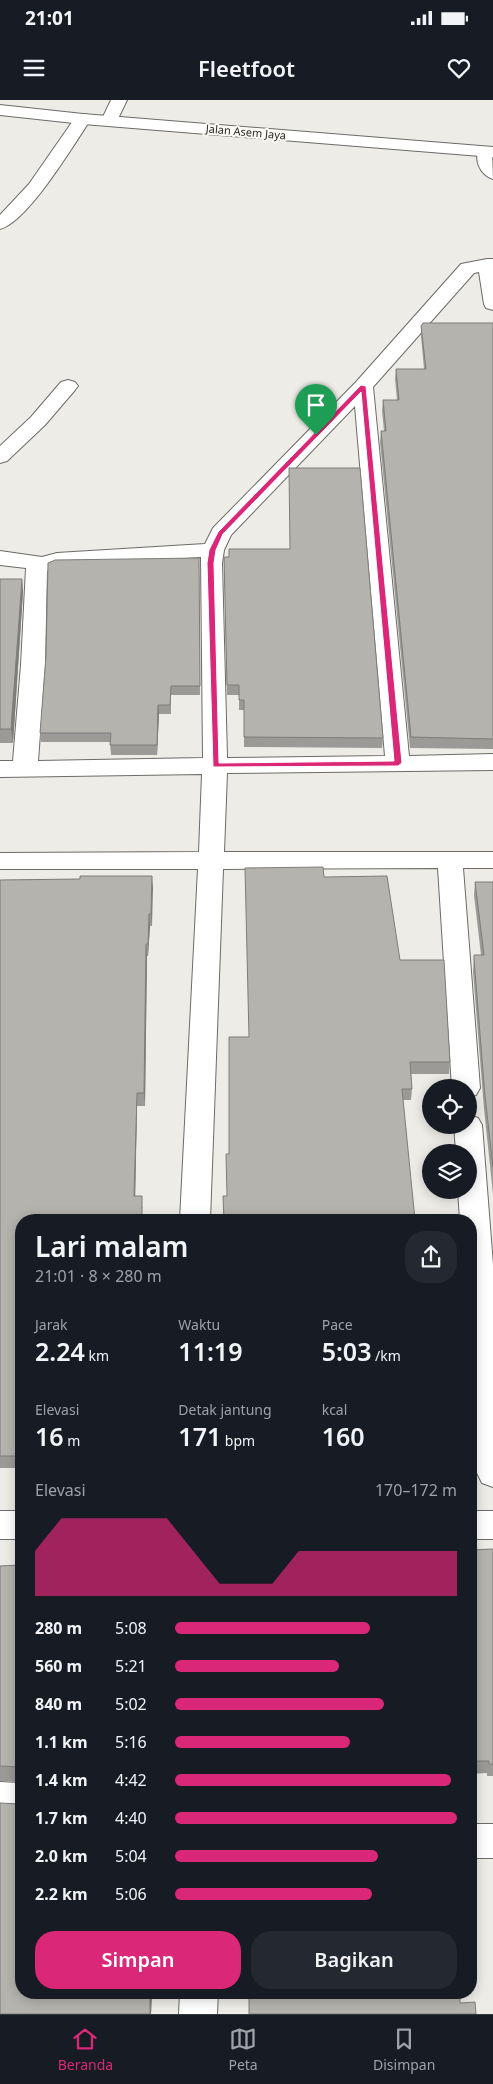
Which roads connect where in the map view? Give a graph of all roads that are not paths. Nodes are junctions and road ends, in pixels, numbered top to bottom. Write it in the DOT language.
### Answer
graph roads {
  1 [pos="120,100"];
  2 [pos="0,110"];
  3 [pos="83,119"];
  4 [pos="109,121"];
  5 [pos="489,151"];
  6 [pos="493,174"];
  7 [pos="2,220"];
  8 [pos="490,265"];
  9 [pos="493,304"];
  10 [pos="68,386"];
  11 [pos="363,386"];
  12 [pos="0,457"];
  13 [pos="212,550"];
  14 [pos="0,558"];
  15 [pos="42,564"];
  16 [pos="493,762"];
  17 [pos="398,763"];
  18 [pos="215,765"];
  19 [pos="25,768"];
  20 [pos="0,769"];
  21 [pos="450,859"];
  22 [pos="493,860"];
  23 [pos="0,861"];
  24 [pos="210,862"];
  25 [pos="465,1079"];
  26 [pos="469,1134"];
  27 [pos="195,1214"];
  28 [pos="474,1214"];
  29 [pos="477,1250"];
  30 [pos="493,1473"];
  31 [pos="493,1524"];
  32 [pos="0,1525"];
  33 [pos="15,1525"];
  34 [pos="477,1525"];
  35 [pos="0,1799"];
  36 [pos="15,1800"];
  37 [pos="477,1841"];
  38 [pos="493,1841"];
  39 [pos="199,1999"];
  40 [pos="198,2014"];
  1 -- 4 [label="street"];
  2 -- 3 [label="street, Jalan Asem Jaya"];
  3 -- 4 [label="street, Jalan Asem Jaya"];
  3 -- 7 [label="street"];
  4 -- 5 [label="street, Jalan Asem Jaya"];
  5 -- 6 [label="lane"];
  8 -- 9 [label="street"];
  8 -- 11 [label="street"];
  10 -- 12 [label="street"];
  11 -- 13 [label="street"];
  11 -- 17 [label="street"];
  13 -- 15 [label="street"];
  13 -- 18 [label="street"];
  14 -- 15 [label="street"];
  15 -- 19 [label="street"];
  16 -- 17 [label="street"];
  17 -- 18 [label="street"];
  18 -- 19 [label="street"];
  18 -- 24 [label="street"];
  19 -- 20 [label="street"];
  21 -- 22 [label="street"];
  21 -- 24 [label="street"];
  21 -- 25 [label="street"];
  23 -- 24 [label="street"];
  24 -- 27 [label="street"];
  26 -- 28 [label="street"];
  29 -- 30 [label="street"];
  31 -- 34 [label="street"];
  32 -- 33 [label="street"];
  35 -- 36 [label="street"];
  37 -- 38 [label="street"];
  39 -- 40 [label="street"];
}
